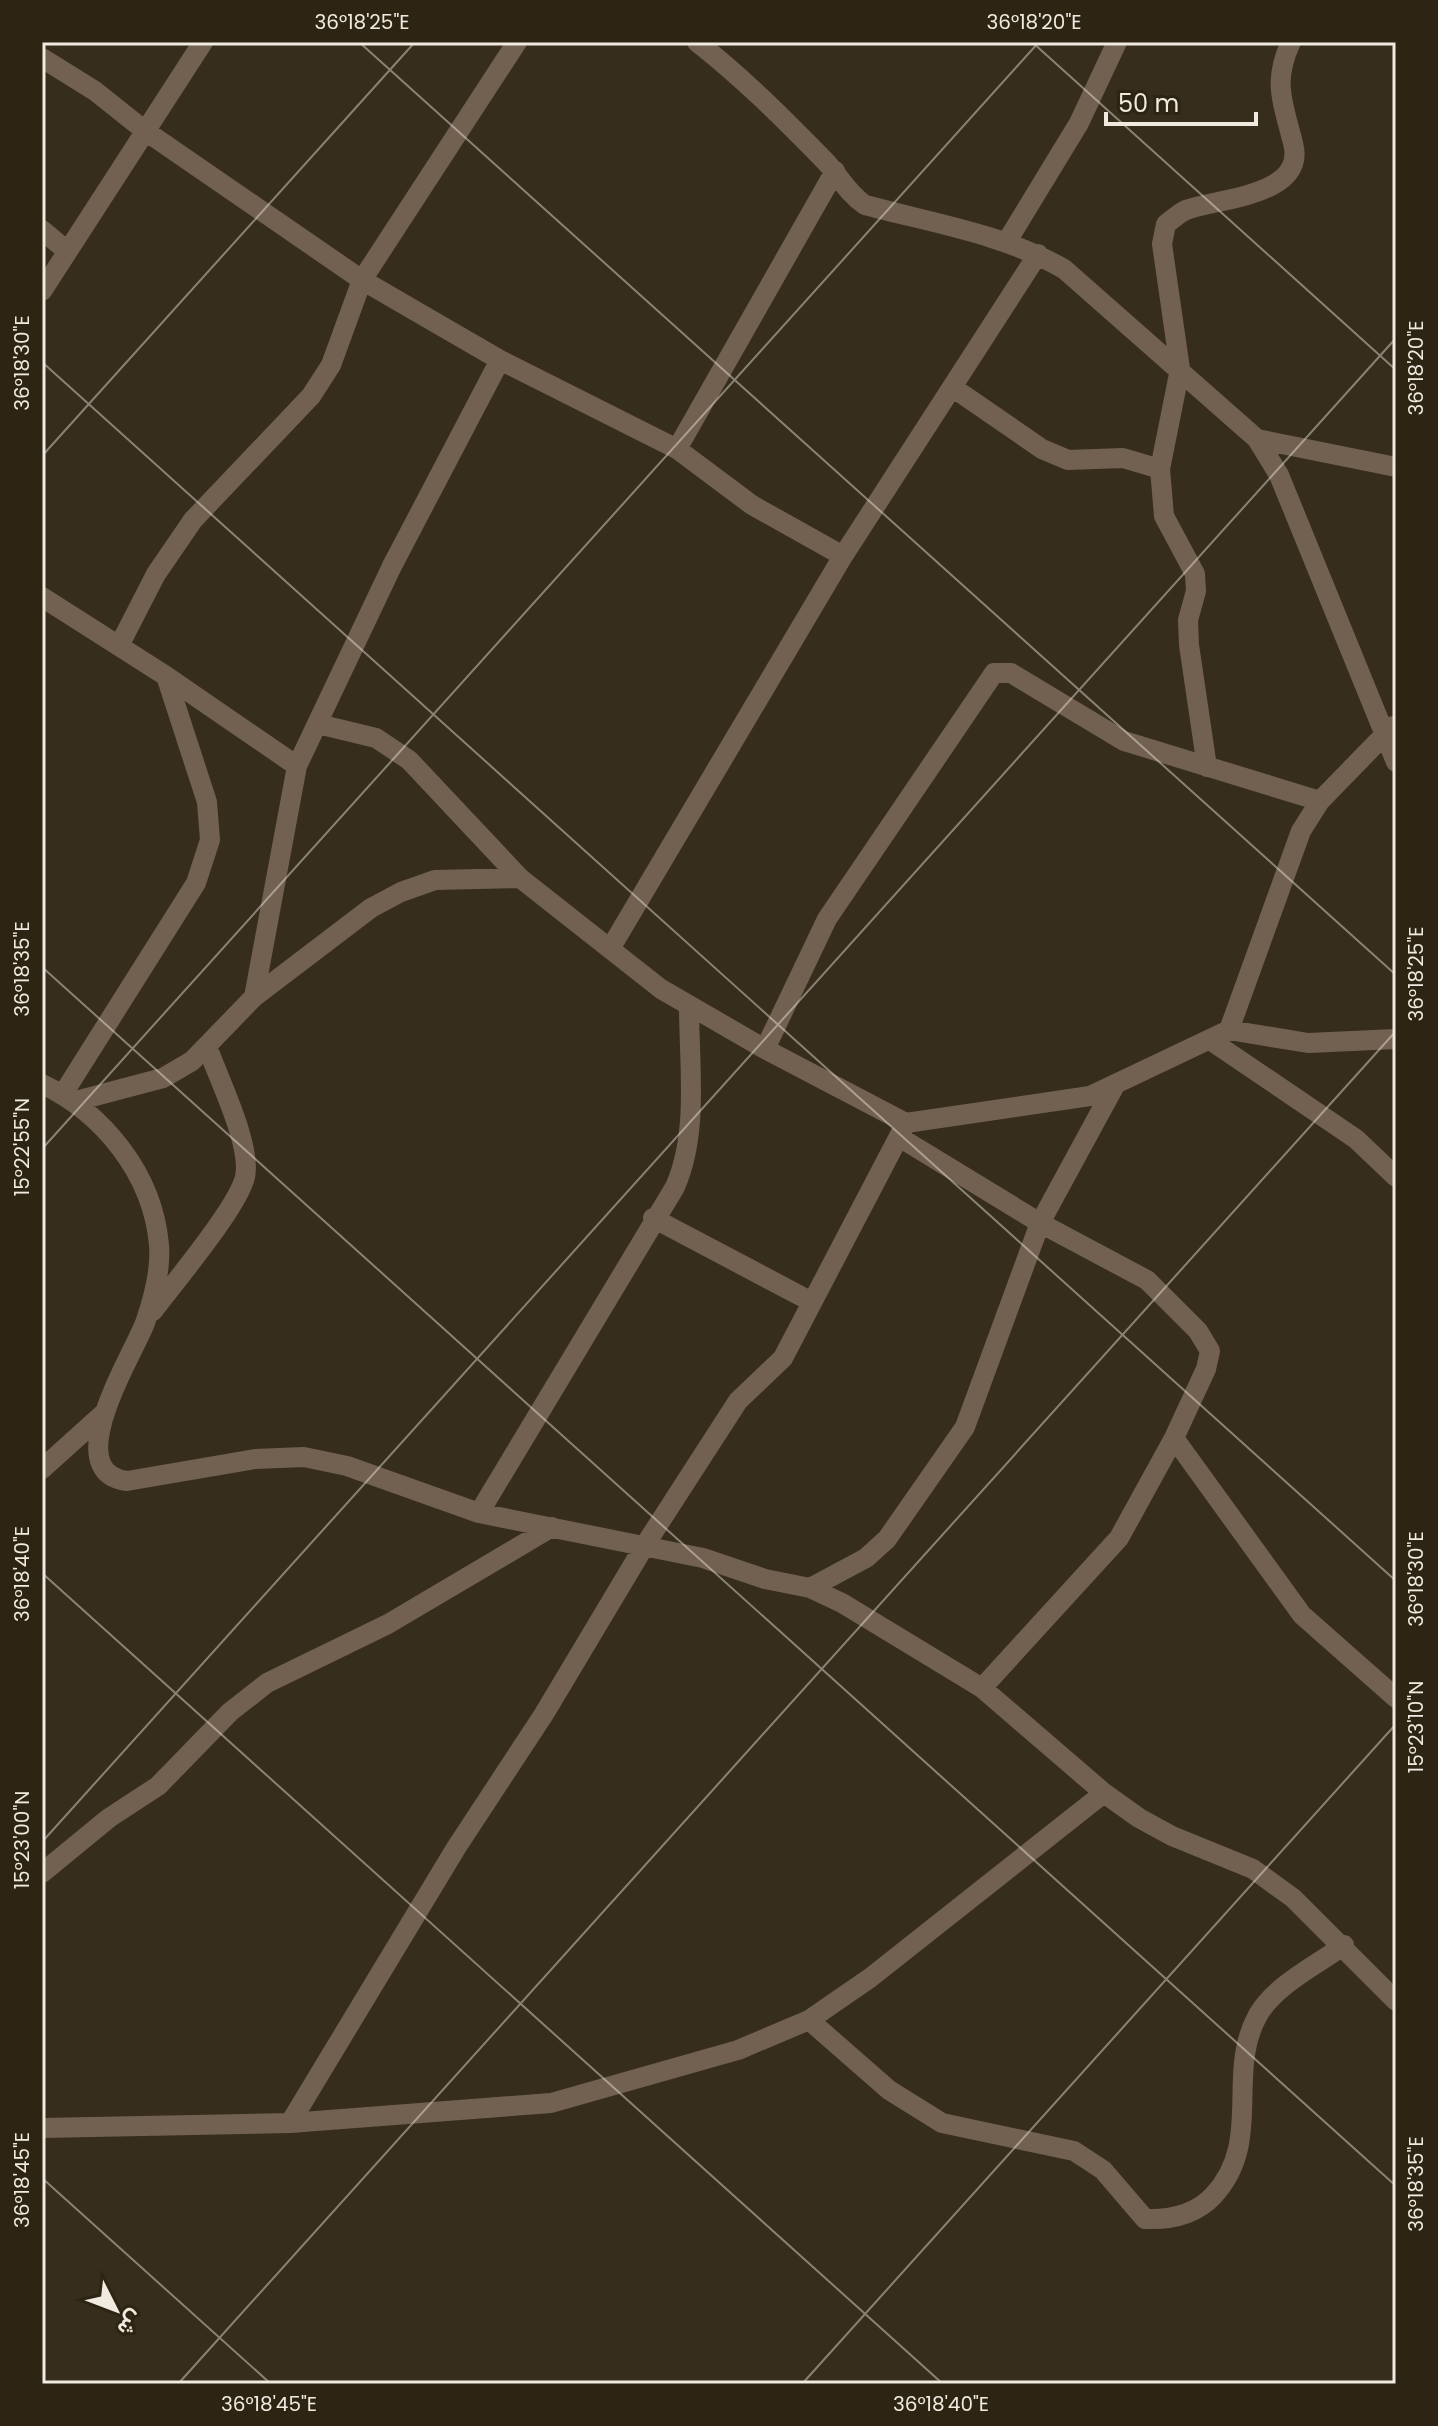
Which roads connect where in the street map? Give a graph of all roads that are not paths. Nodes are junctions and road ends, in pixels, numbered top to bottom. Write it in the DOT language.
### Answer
graph roads {
  1 [pos="203,42"];
  2 [pos="517,42"];
  3 [pos="697,42"];
  4 [pos="1117,42"];
  5 [pos="1291,42"];
  6 [pos="42,58"];
  7 [pos="144,130"];
  8 [pos="835,171"];
  9 [pos="42,230"];
  10 [pos="1006,243"];
  11 [pos="67,251"];
  12 [pos="1038,254"];
  13 [pos="362,280"];
  14 [pos="42,291"];
  15 [pos="500,360"];
  16 [pos="1180,369"];
  17 [pos="952,387"];
  18 [pos="1257,439"];
  19 [pos="677,449"];
  20 [pos="1396,467"];
  21 [pos="1160,469"];
  22 [pos="843,556"];
  23 [pos="42,597"];
  24 [pos="119,646"];
  25 [pos="166,676"];
  26 [pos="318,724"];
  27 [pos="1391,728"];
  28 [pos="1396,762"];
  29 [pos="297,766"];
  30 [pos="1207,767"];
  31 [pos="1320,801"];
  32 [pos="520,878"];
  33 [pos="610,949"];
  34 [pos="254,997"];
  35 [pos="689,1006"];
  36 [pos="1229,1030"];
  37 [pos="1396,1039"];
  38 [pos="1210,1040"];
  39 [pos="207,1046"];
  40 [pos="765,1049"];
  41 [pos="42,1084"];
  42 [pos="1114,1087"];
  43 [pos="70,1097"];
  44 [pos="903,1130"];
  45 [pos="1396,1177"];
  46 [pos="653,1218"];
  47 [pos="1040,1223"];
  48 [pos="812,1302"];
  49 [pos="145,1323"];
  50 [pos="103,1414"];
  51 [pos="1174,1438"];
  52 [pos="42,1469"];
  53 [pos="479,1513"];
  54 [pos="552,1527"];
  55 [pos="645,1545"];
  56 [pos="810,1588"];
  57 [pos="982,1688"];
  58 [pos="1396,1698"];
  59 [pos="1104,1793"];
  60 [pos="42,1873"];
  61 [pos="1344,1945"];
  62 [pos="1396,2001"];
  63 [pos="809,2020"];
  64 [pos="290,2123"];
  65 [pos="42,2128"];
  1 -- 7 [label="street"];
  2 -- 13 [label="street"];
  3 -- 8 [label="street"];
  4 -- 10 [label="street"];
  5 -- 16 [label="street"];
  6 -- 7 [label="street"];
  7 -- 11 [label="street"];
  7 -- 13 [label="street"];
  8 -- 10 [label="street"];
  8 -- 19 [label="street"];
  9 -- 11 [label="street"];
  10 -- 12 [label="street"];
  11 -- 14 [label="street"];
  12 -- 16 [label="street"];
  12 -- 17 [label="street"];
  13 -- 15 [label="street"];
  13 -- 24 [label="street"];
  15 -- 19 [label="street"];
  15 -- 26 [label="street"];
  16 -- 18 [label="street"];
  16 -- 21 [label="street"];
  17 -- 21 [label="street"];
  17 -- 22 [label="street"];
  18 -- 20 [label="street"];
  18 -- 27 [label="street"];
  19 -- 22 [label="street"];
  21 -- 30 [label="street"];
  22 -- 33 [label="street"];
  23 -- 24 [label="street"];
  24 -- 25 [label="street"];
  25 -- 29 [label="street"];
  25 -- 43 [label="street"];
  26 -- 29 [label="street"];
  26 -- 32 [label="street"];
  27 -- 28 [label="street"];
  27 -- 31 [label="street"];
  29 -- 34 [label="street"];
  30 -- 31 [label="street"];
  30 -- 40 [label="street"];
  31 -- 36 [label="street"];
  32 -- 33 [label="street"];
  32 -- 34 [label="street"];
  33 -- 35 [label="street"];
  34 -- 39 [label="street"];
  35 -- 40 [label="street"];
  35 -- 46 [label="street"];
  36 -- 37 [label="street"];
  36 -- 38 [label="street"];
  38 -- 42 [label="street"];
  38 -- 45 [label="street"];
  39 -- 43 [label="street"];
  39 -- 49 [label="street"];
  40 -- 44 [label="street"];
  41 -- 43 [label="street"];
  42 -- 44 [label="street"];
  42 -- 47 [label="street"];
  43 -- 49 [label="street"];
  44 -- 47 [label="street"];
  44 -- 48 [label="street"];
  46 -- 48 [label="street"];
  46 -- 53 [label="street"];
  47 -- 51 [label="street"];
  47 -- 56 [label="street"];
  48 -- 55 [label="street"];
  49 -- 50 [label="street"];
  50 -- 52 [label="street"];
  50 -- 53 [label="street"];
  51 -- 57 [label="street"];
  51 -- 58 [label="street"];
  53 -- 54 [label="street"];
  54 -- 55 [label="street"];
  54 -- 60 [label="street"];
  55 -- 56 [label="street"];
  55 -- 64 [label="street"];
  56 -- 57 [label="street"];
  57 -- 59 [label="street"];
  59 -- 61 [label="street"];
  59 -- 63 [label="street"];
  61 -- 62 [label="street"];
  61 -- 63 [label="street"];
  63 -- 64 [label="street"];
  64 -- 65 [label="street"];
}
